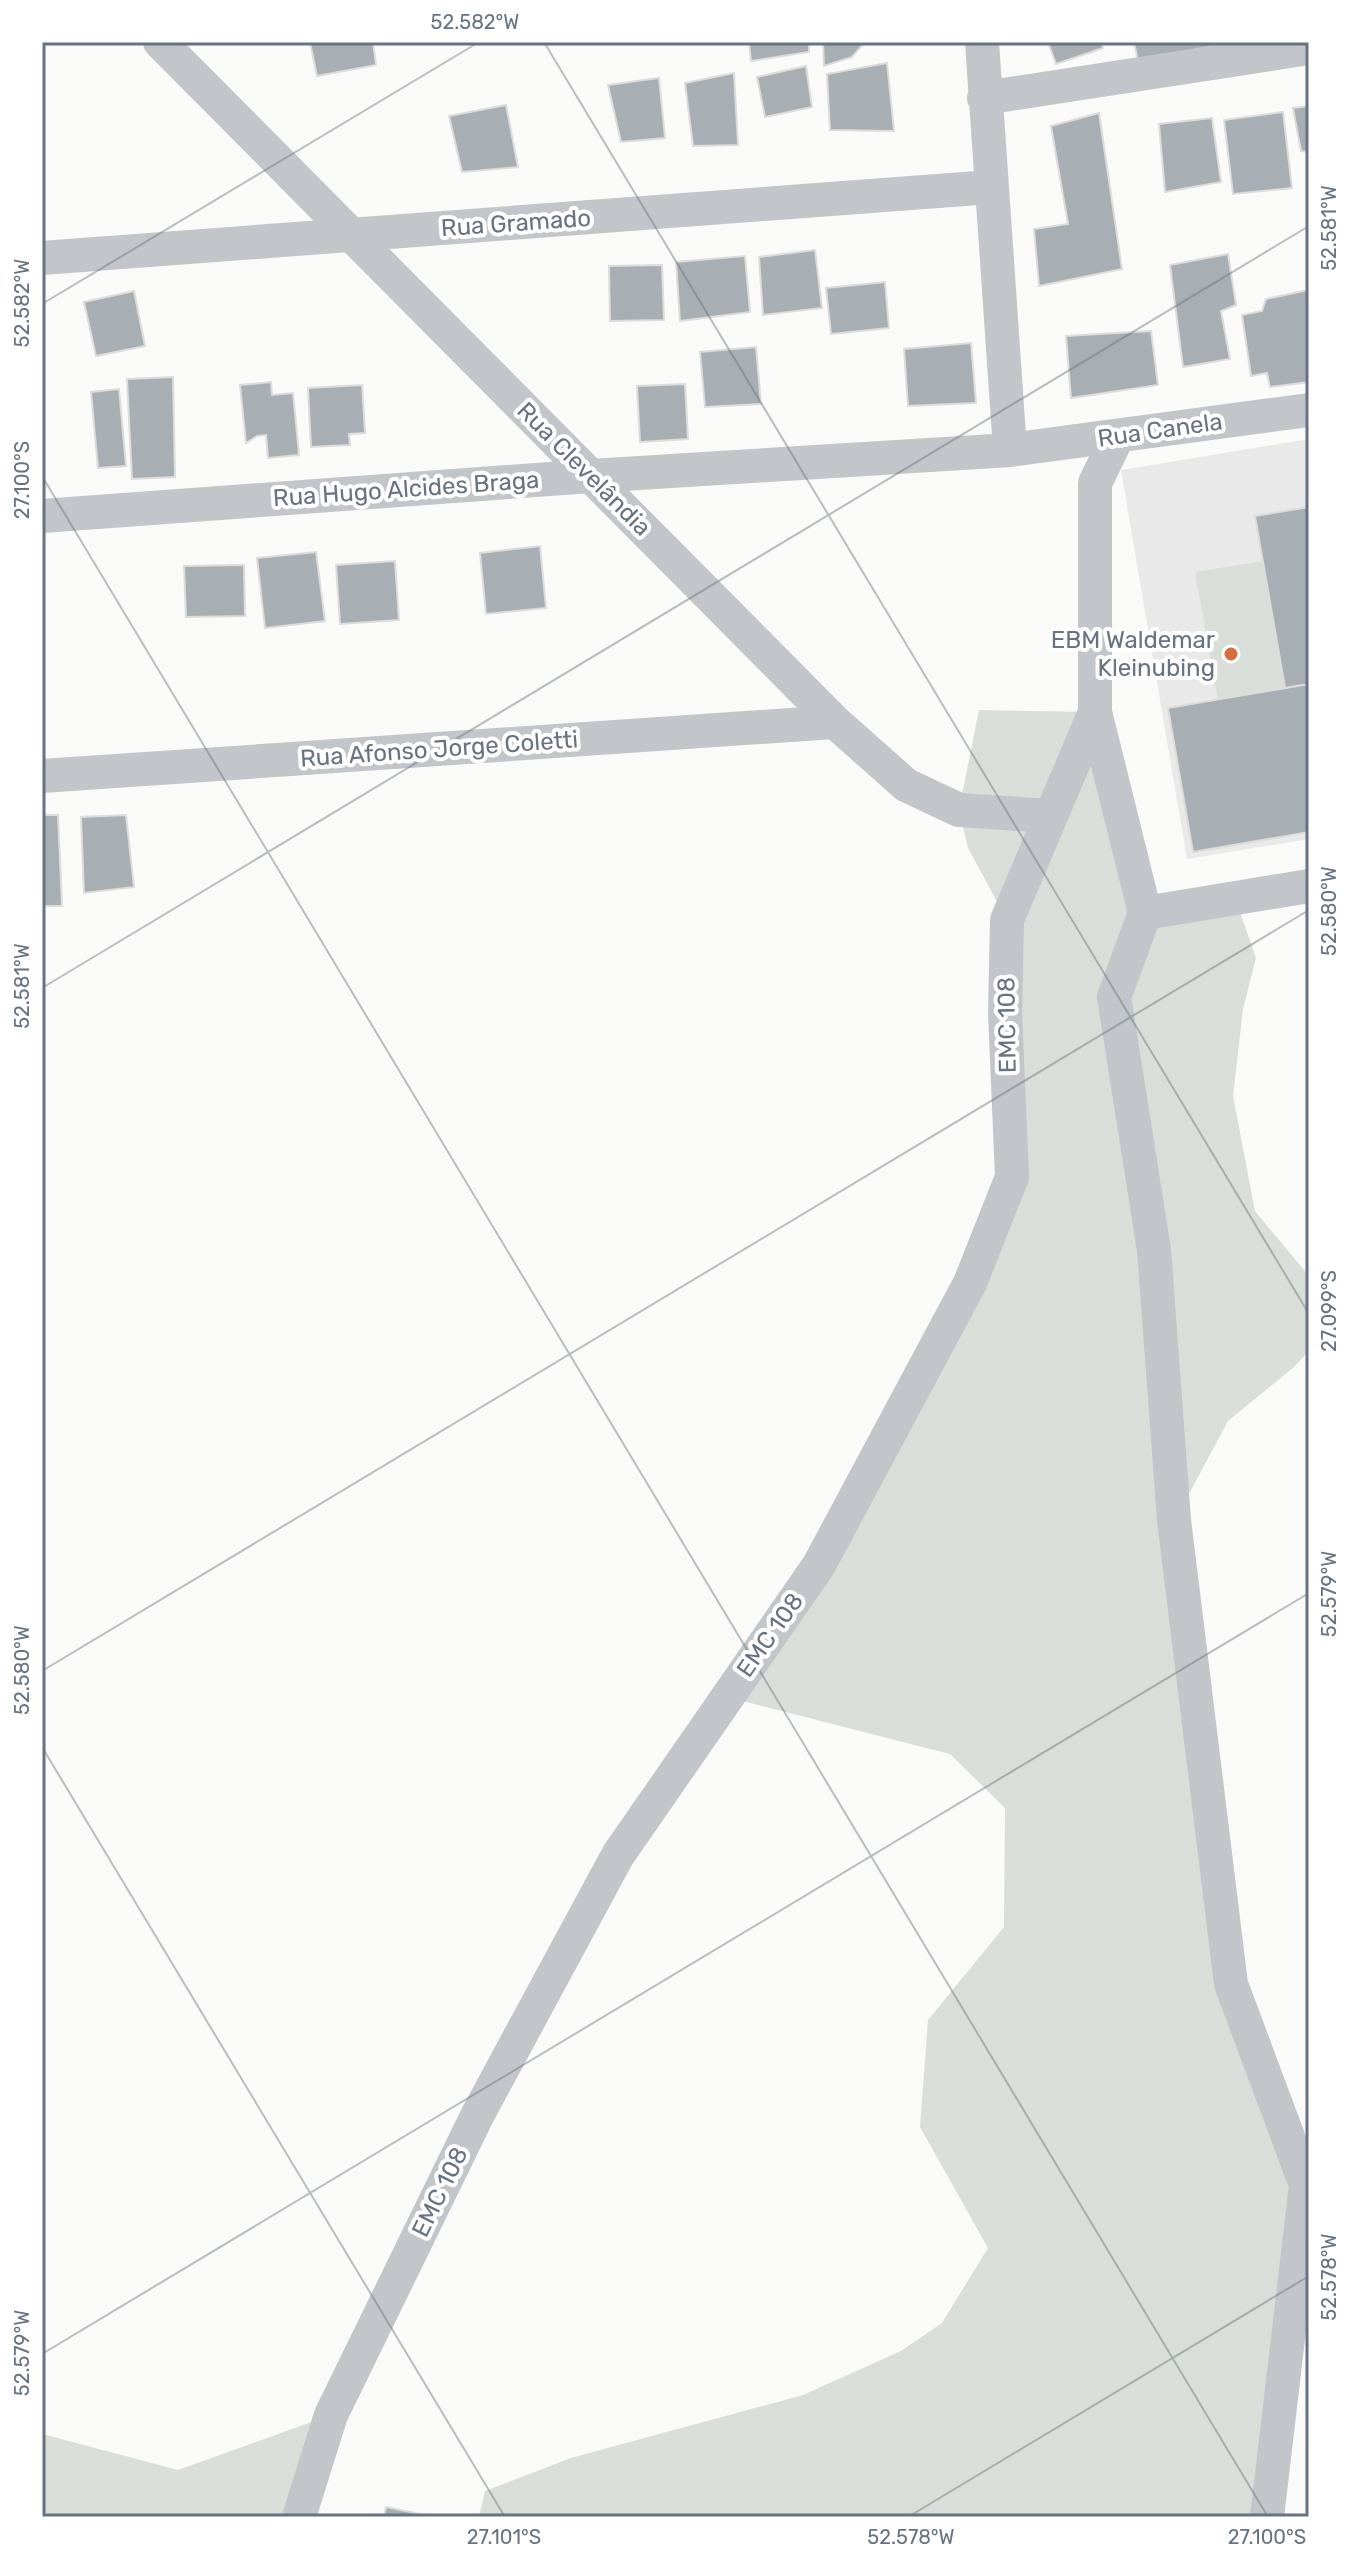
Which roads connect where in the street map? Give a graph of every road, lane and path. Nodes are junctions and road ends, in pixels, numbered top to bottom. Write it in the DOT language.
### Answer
graph roads {
  1 [pos="160,42"];
  2 [pos="982,42"];
  3 [pos="1309,48"];
  4 [pos="984,98"];
  5 [pos="991,187"];
  6 [pos="352,235"];
  7 [pos="42,258"];
  8 [pos="1309,410"];
  9 [pos="1118,436"];
  10 [pos="1010,450"];
  11 [pos="591,476"];
  12 [pos="42,516"];
  13 [pos="1095,712"];
  14 [pos="835,722"];
  15 [pos="42,776"];
  16 [pos="1051,816"];
  17 [pos="1309,886"];
  18 [pos="1145,913"];
  19 [pos="299,2517"];
  20 [pos="1267,2517"];
  1 -- 6 [label="street, Rua Clevelândia"];
  2 -- 4 [label="street"];
  3 -- 4 [label="street"];
  4 -- 5 [label="street"];
  5 -- 6 [label="street, Rua Gramado"];
  5 -- 10 [label="street"];
  6 -- 7 [label="street, Rua Gramado"];
  6 -- 11 [label="street, Rua Clevelândia"];
  8 -- 9 [label="street, Rua Canela"];
  9 -- 10 [label="street, Rua Canela"];
  9 -- 13 [label="street"];
  10 -- 11 [label="street, Rua Hugo Alcides Braga"];
  11 -- 12 [label="street, Rua Hugo Alcides Braga"];
  11 -- 14 [label="street, Rua Clevelândia"];
  13 -- 16 [label="street, EMC 108"];
  13 -- 18 [label="street"];
  14 -- 15 [label="street, Rua Afonso Jorge Coletti"];
  14 -- 16 [label="street, Rua Clevelândia"];
  16 -- 19 [label="street, EMC 108"];
  17 -- 18 [label="street"];
  18 -- 20 [label="street"];
}
